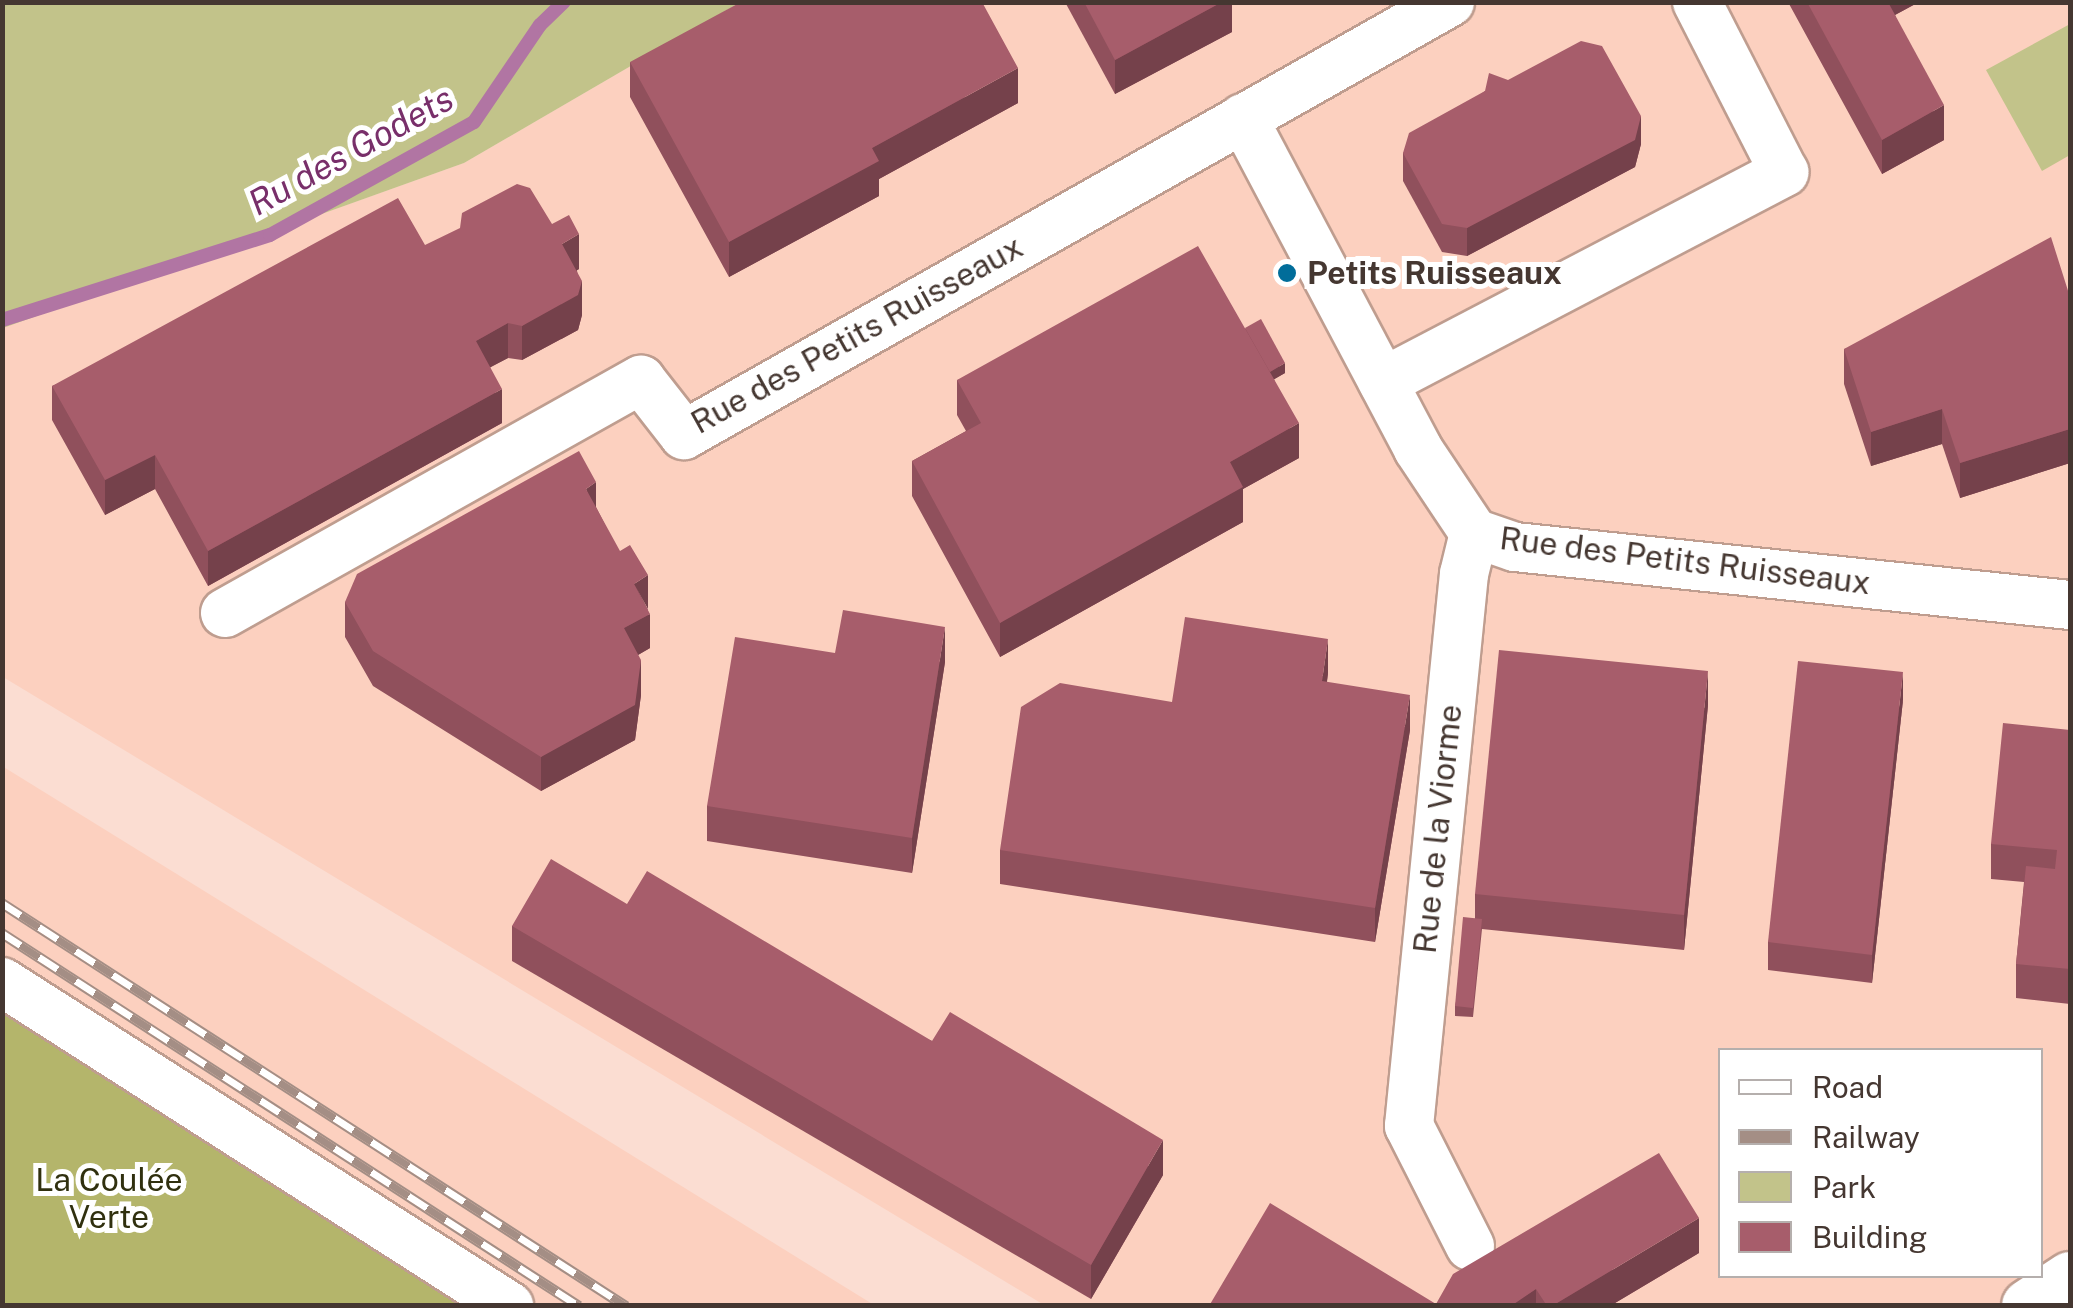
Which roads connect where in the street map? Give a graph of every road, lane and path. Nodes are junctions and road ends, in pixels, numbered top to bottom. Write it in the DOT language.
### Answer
graph roads {
  1 [pos="1450,2"];
  2 [pos="1697,2"];
  3 [pos="1243,118"];
  4 [pos="1383,382"];
  5 [pos="1474,533"];
  6 [pos="2070,605"];
  7 [pos="225,613"];
  8 [pos="2,982"];
  9 [pos="1460,1229"];
  10 [pos="2070,1279"];
  11 [pos="509,1306"];
  12 [pos="2029,1306"];
  1 -- 3 [label="street, Rue des Petits Ruisseaux"];
  2 -- 4 [label="street"];
  3 -- 4 [label="street, Rue des Petits Ruisseaux"];
  3 -- 7 [label="street, Rue des Petits Ruisseaux"];
  4 -- 5 [label="street, Rue des Petits Ruisseaux"];
  5 -- 6 [label="street, Rue des Petits Ruisseaux"];
  5 -- 9 [label="street, Rue de la Viorme"];
  8 -- 11 [label="street"];
  10 -- 12 [label="main road"];
}
